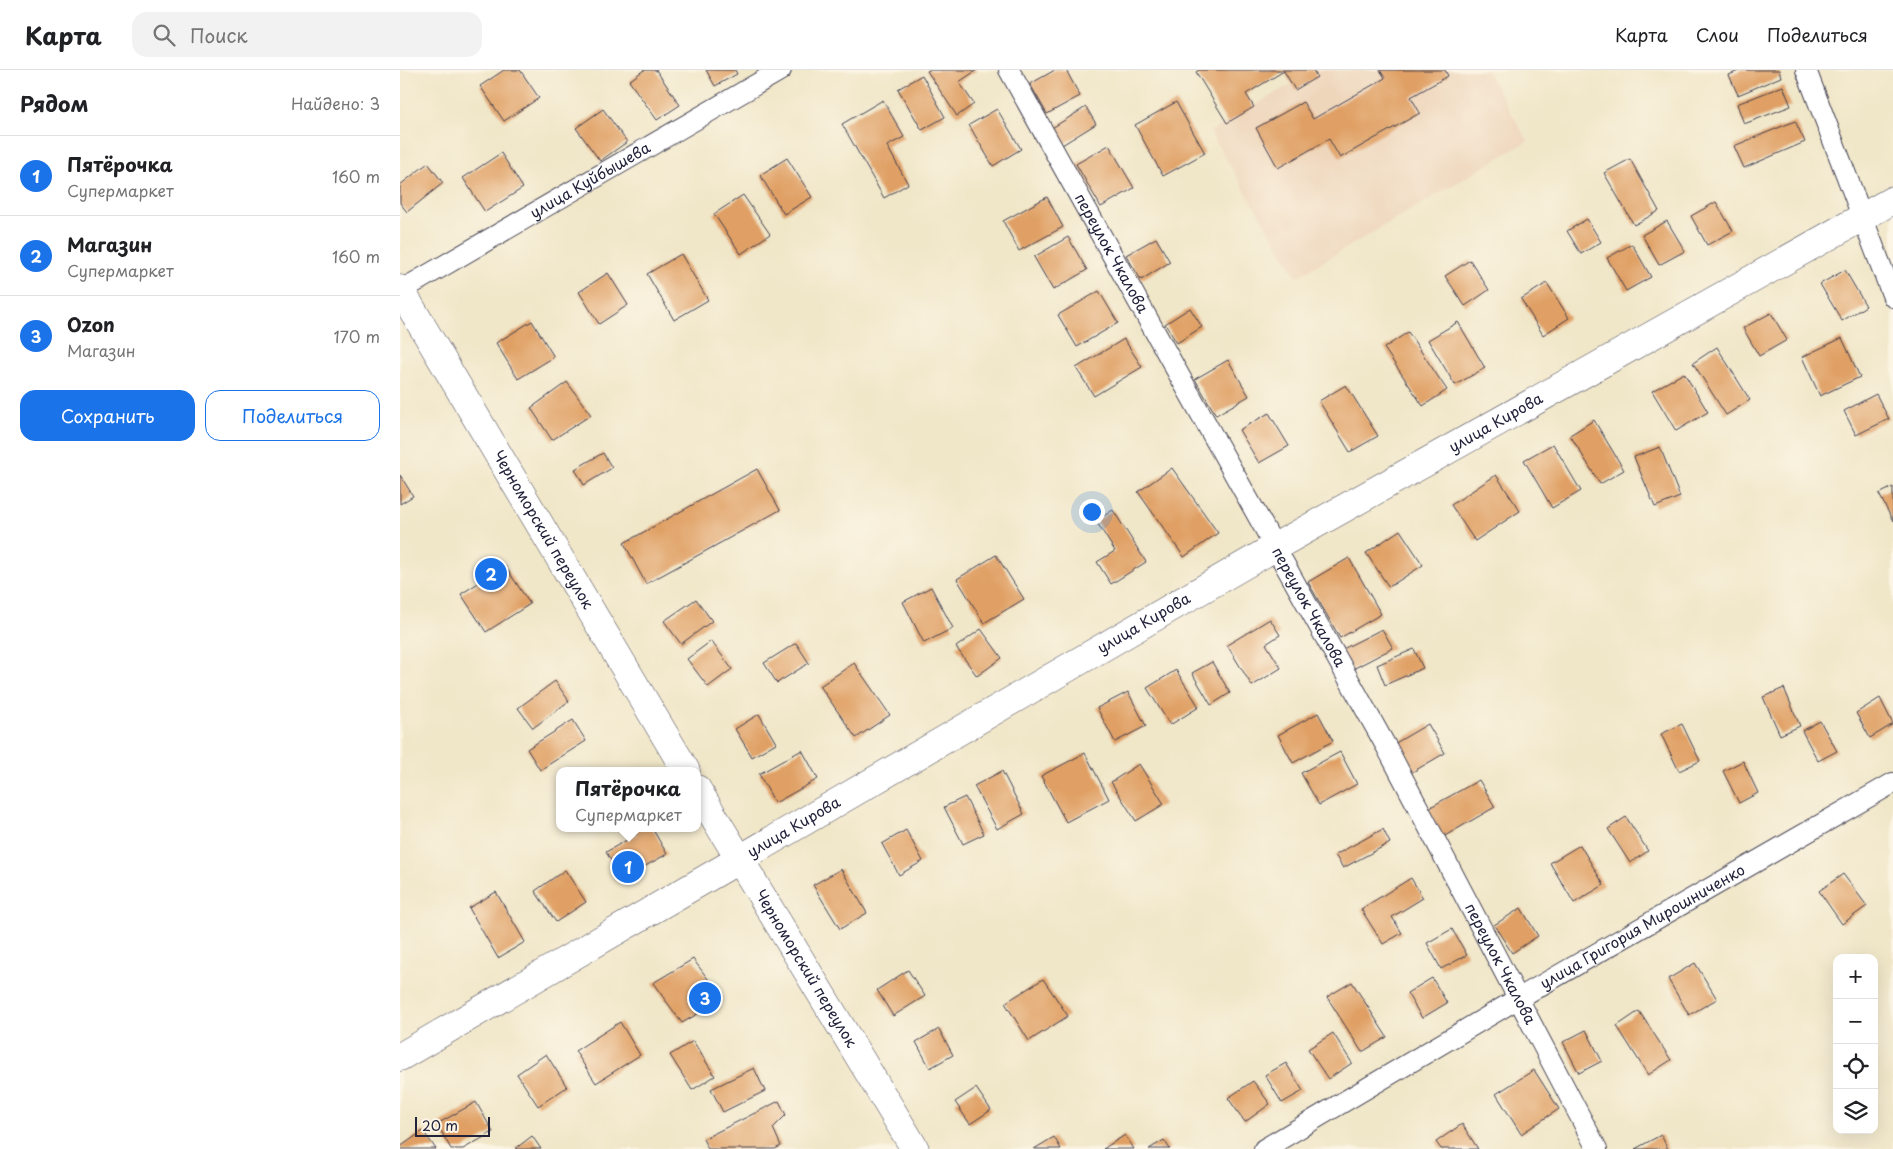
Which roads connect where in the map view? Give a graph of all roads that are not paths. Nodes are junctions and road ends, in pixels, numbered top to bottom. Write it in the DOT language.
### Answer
graph roads {
  1 [pos="781,70"];
  2 [pos="1009,70"];
  3 [pos="1806,70"];
  4 [pos="1893,200"];
  5 [pos="1862,219"];
  6 [pos="400,290"];
  7 [pos="1893,297"];
  8 [pos="1275,547"];
  9 [pos="684,767"];
  10 [pos="1893,783"];
  11 [pos="701,797"];
  12 [pos="738,860"];
  13 [pos="1519,998"];
  14 [pos="400,1057"];
  15 [pos="915,1149"];
  16 [pos="1264,1149"];
  17 [pos="1597,1149"];
  1 -- 6 [label="street, улица Куйбышева"];
  2 -- 8 [label="street, переулок Чкалова"];
  3 -- 5 [label="street"];
  4 -- 5 [label="street, улица Кирова"];
  5 -- 7 [label="street"];
  5 -- 8 [label="street, улица Кирова"];
  6 -- 9 [label="street, Черноморский переулок"];
  8 -- 12 [label="street, улица Кирова"];
  8 -- 13 [label="street, переулок Чкалова"];
  10 -- 13 [label="street, улица Григория Мирошниченко"];
  11 -- 12 [label="street, Черноморский переулок"];
  12 -- 14 [label="street, улица Кирова"];
  12 -- 15 [label="street, Черноморский переулок"];
  13 -- 16 [label="street, улица Григория Мирошниченко"];
  13 -- 17 [label="street, переулок Чкалова"];
}
